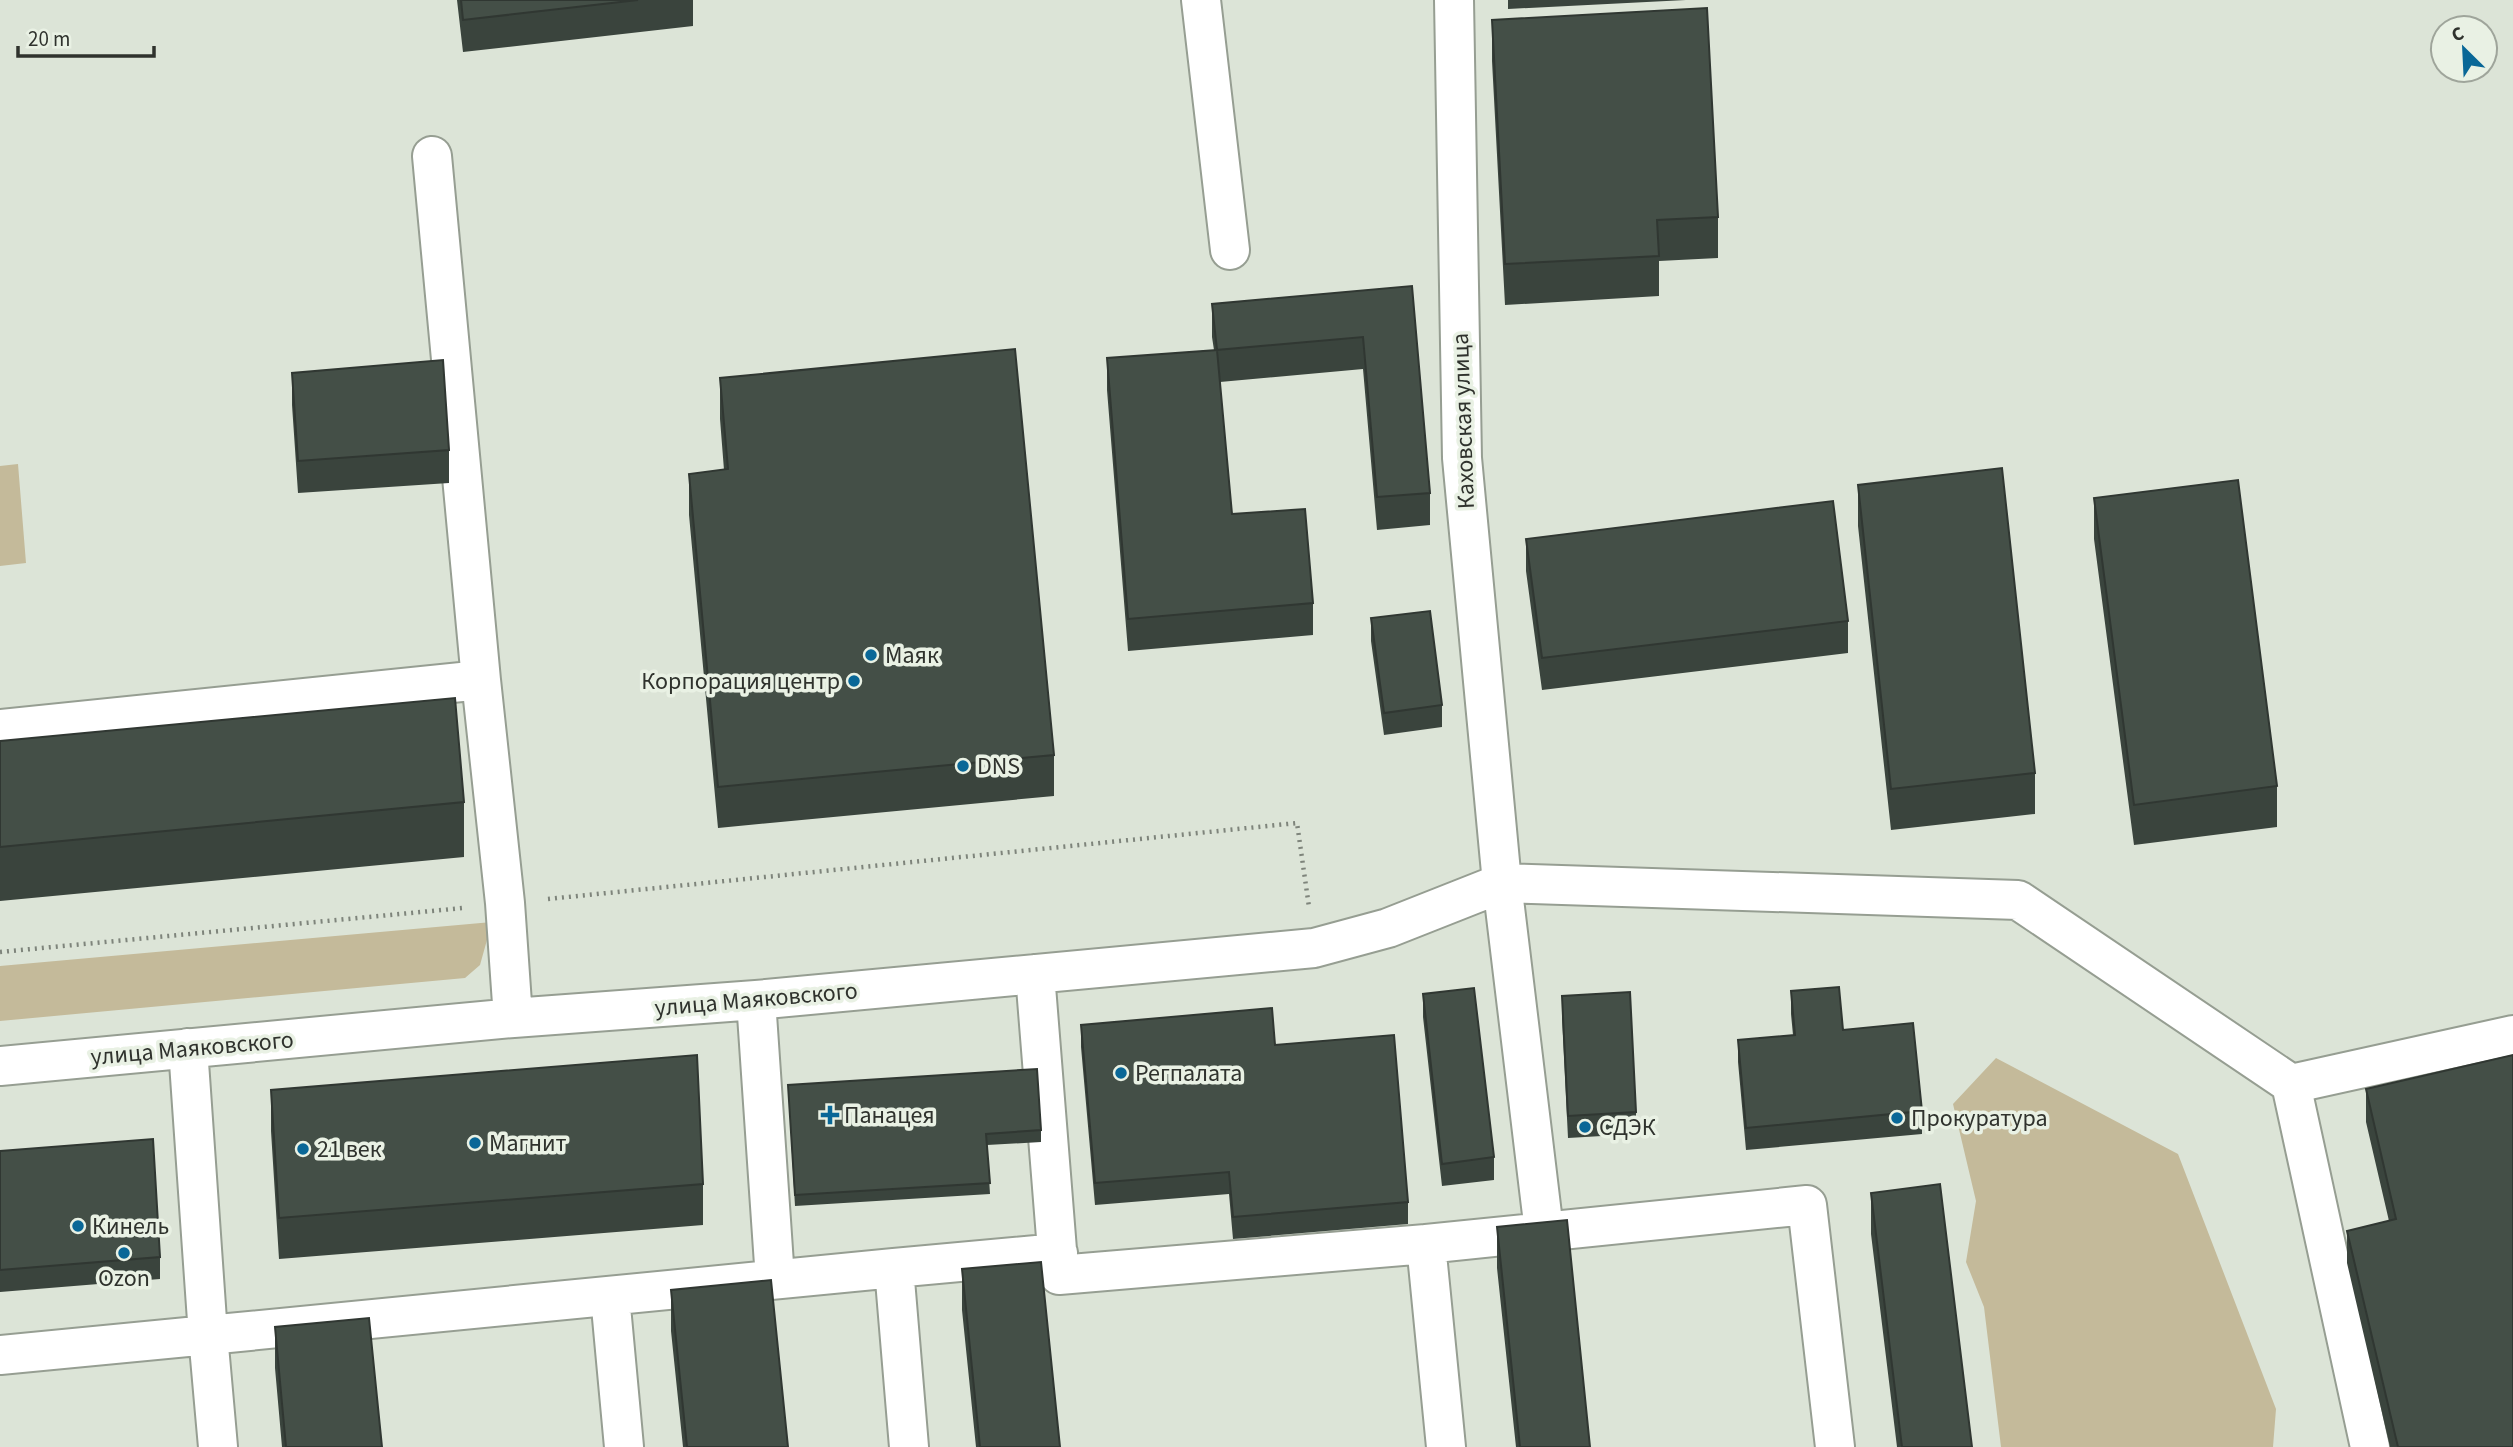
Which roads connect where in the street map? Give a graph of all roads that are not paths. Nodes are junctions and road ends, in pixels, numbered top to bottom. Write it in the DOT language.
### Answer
graph roads {
  1 [pos="1201,0"];
  2 [pos="1454,0"];
  3 [pos="432,156"];
  4 [pos="1230,250"];
  5 [pos="481,680"];
  6 [pos="0,729"];
  7 [pos="1502,883"];
  8 [pos="1035,974"];
  9 [pos="757,1000"];
  10 [pos="513,1018"];
  11 [pos="2513,1035"];
  12 [pos="188,1048"];
  13 [pos="0,1066"];
  14 [pos="2291,1084"];
  15 [pos="1544,1231"];
  16 [pos="1426,1244"];
  17 [pos="1058,1253"];
  18 [pos="894,1268"];
  19 [pos="775,1279"];
  20 [pos="610,1296"];
  21 [pos="208,1335"];
  22 [pos="0,1355"];
  23 [pos="218,1447"];
  24 [pos="624,1447"];
  25 [pos="909,1447"];
  26 [pos="1446,1447"];
  27 [pos="1835,1447"];
  28 [pos="2370,1447"];
  1 -- 4 [label="street"];
  2 -- 7 [label="street, Каховская улица"];
  3 -- 5 [label="street"];
  5 -- 6 [label="street"];
  5 -- 10 [label="street"];
  7 -- 8 [label="street, улица Маяковского"];
  7 -- 14 [label="street"];
  7 -- 15 [label="street, Каховская улица"];
  8 -- 9 [label="street, улица Маяковского"];
  8 -- 17 [label="street"];
  9 -- 10 [label="street, улица Маяковского"];
  9 -- 19 [label="street"];
  10 -- 12 [label="street, улица Маяковского"];
  11 -- 14 [label="street"];
  12 -- 13 [label="street, улица Маяковского"];
  12 -- 21 [label="street"];
  14 -- 28 [label="street"];
  15 -- 16 [label="street"];
  15 -- 27 [label="street"];
  16 -- 17 [label="street"];
  16 -- 26 [label="street"];
  17 -- 18 [label="street"];
  18 -- 19 [label="street"];
  18 -- 25 [label="street"];
  19 -- 20 [label="street"];
  20 -- 21 [label="street"];
  20 -- 24 [label="street"];
  21 -- 22 [label="street"];
  21 -- 23 [label="street"];
}
